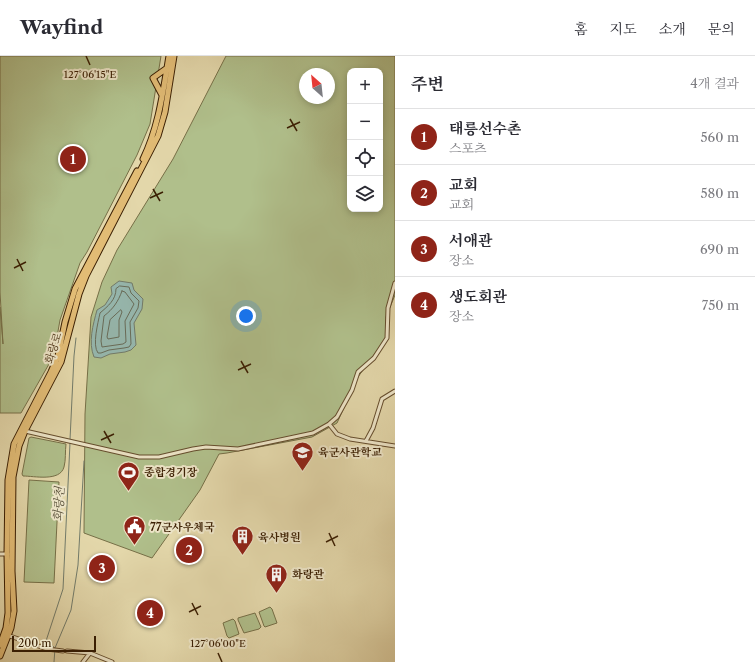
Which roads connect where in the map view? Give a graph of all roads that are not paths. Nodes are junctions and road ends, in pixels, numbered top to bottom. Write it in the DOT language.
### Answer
graph roads {
  1 [pos="168,56"];
  2 [pos="173,56"];
  3 [pos="170,67"];
  4 [pos="162,94"];
  5 [pos="165,112"];
  6 [pos="395,283"];
  7 [pos="395,390"];
  8 [pos="329,424"];
  9 [pos="23,431"];
  10 [pos="366,441"];
  11 [pos="395,446"];
  12 [pos="0,554"];
  13 [pos="10,554"];
  14 [pos="6,635"];
  15 [pos="0,645"];
  16 [pos="90,653"];
  17 [pos="0,656"];
  18 [pos="83,662"];
  19 [pos="112,662"];
  1 -- 3 [label="main road, 화랑로"];
  2 -- 3 [label="main road, 화랑로"];
  3 -- 4 [label="main road, 화랑로"];
  3 -- 4 [label="main road"];
  3 -- 5 [label="main road, 화랑로"];
  4 -- 5 [label="main road"];
  4 -- 9 [label="main road, 화랑로"];
  5 -- 9 [label="main road, 화랑로"];
  6 -- 8 [label="street"];
  7 -- 10 [label="street"];
  8 -- 9 [label="street"];
  8 -- 10 [label="street"];
  9 -- 13 [label="main road, 화랑로"];
  10 -- 11 [label="street"];
  12 -- 13 [label="street"];
  13 -- 14 [label="main road, 화랑로"];
  14 -- 15 [label="main road, 화랑로"];
  14 -- 16 [label="street"];
  14 -- 17 [label="main road, 화랑로"];
  16 -- 18 [label="street"];
  16 -- 19 [label="street"];
}
